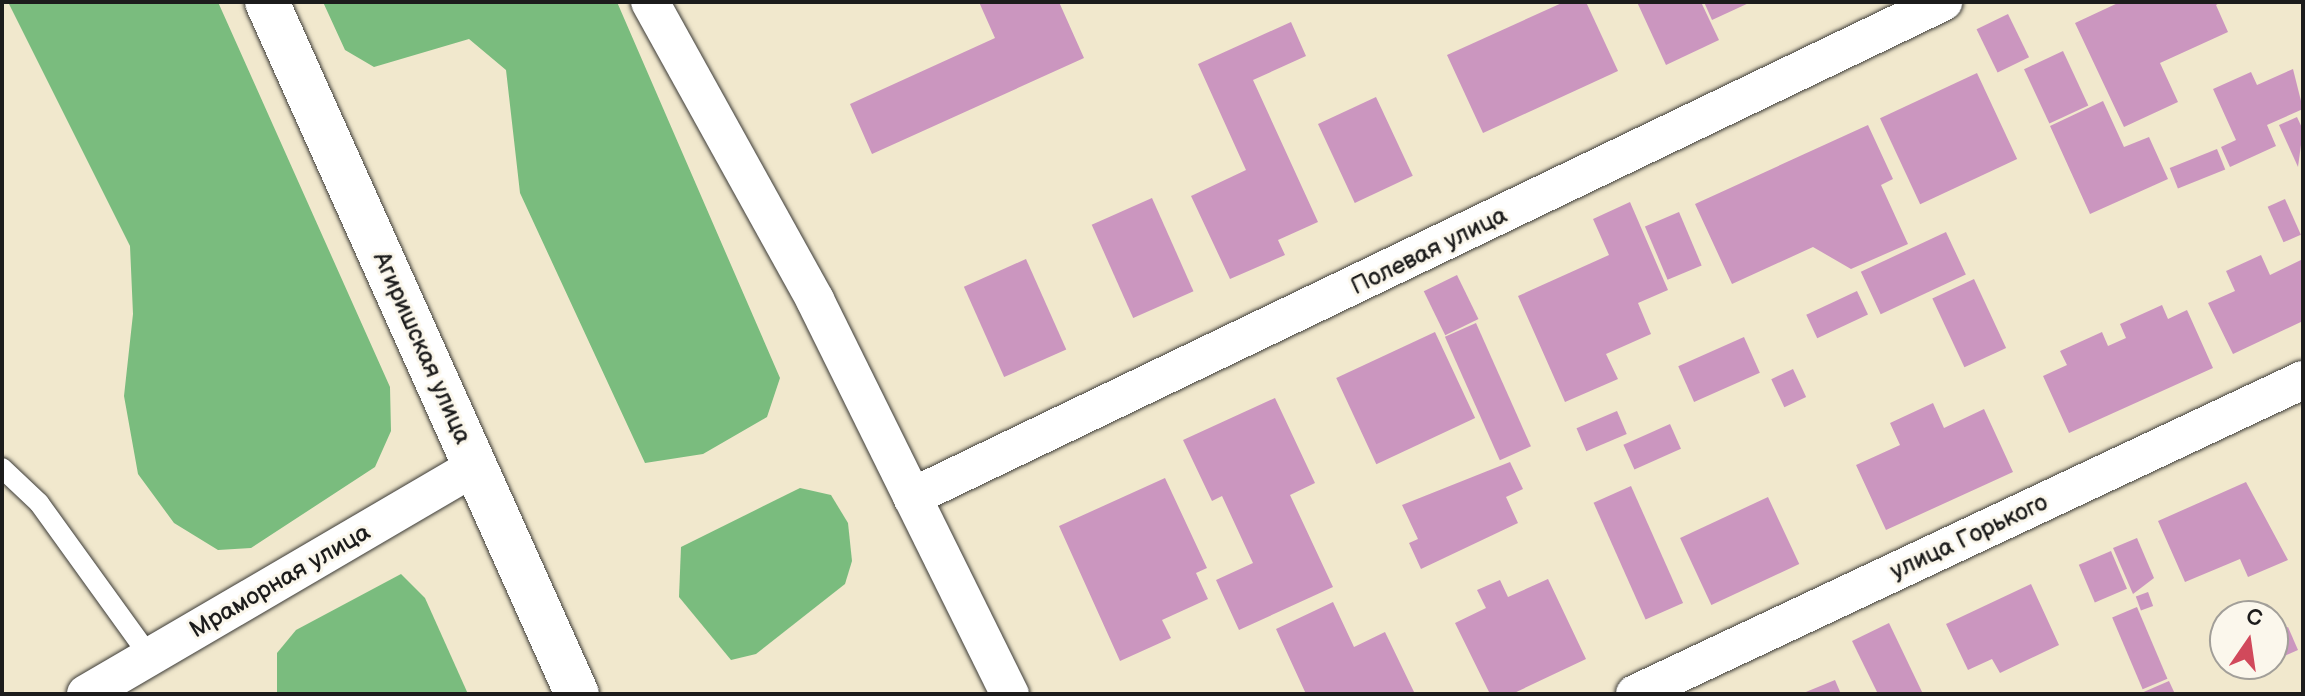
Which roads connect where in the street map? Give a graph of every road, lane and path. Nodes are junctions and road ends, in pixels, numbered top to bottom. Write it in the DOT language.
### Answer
graph roads {
  1 [pos="267,2"];
  2 [pos="650,2"];
  3 [pos="1943,2"];
  4 [pos="2303,380"];
  5 [pos="475,467"];
  6 [pos="2,468"];
  7 [pos="912,497"];
  8 [pos="150,657"];
  9 [pos="86,694"];
  10 [pos="577,694"];
  11 [pos="1010,694"];
  12 [pos="1635,694"];
  1 -- 5 [label="street, Агиришская улица"];
  2 -- 7 [label="street"];
  3 -- 7 [label="street, Полевая улица"];
  4 -- 12 [label="street, улица Горького"];
  5 -- 8 [label="street, Мраморная улица"];
  5 -- 10 [label="street, Агиришская улица"];
  6 -- 8 [label="lane"];
  7 -- 11 [label="street"];
  8 -- 9 [label="street, Мраморная улица"];
}
